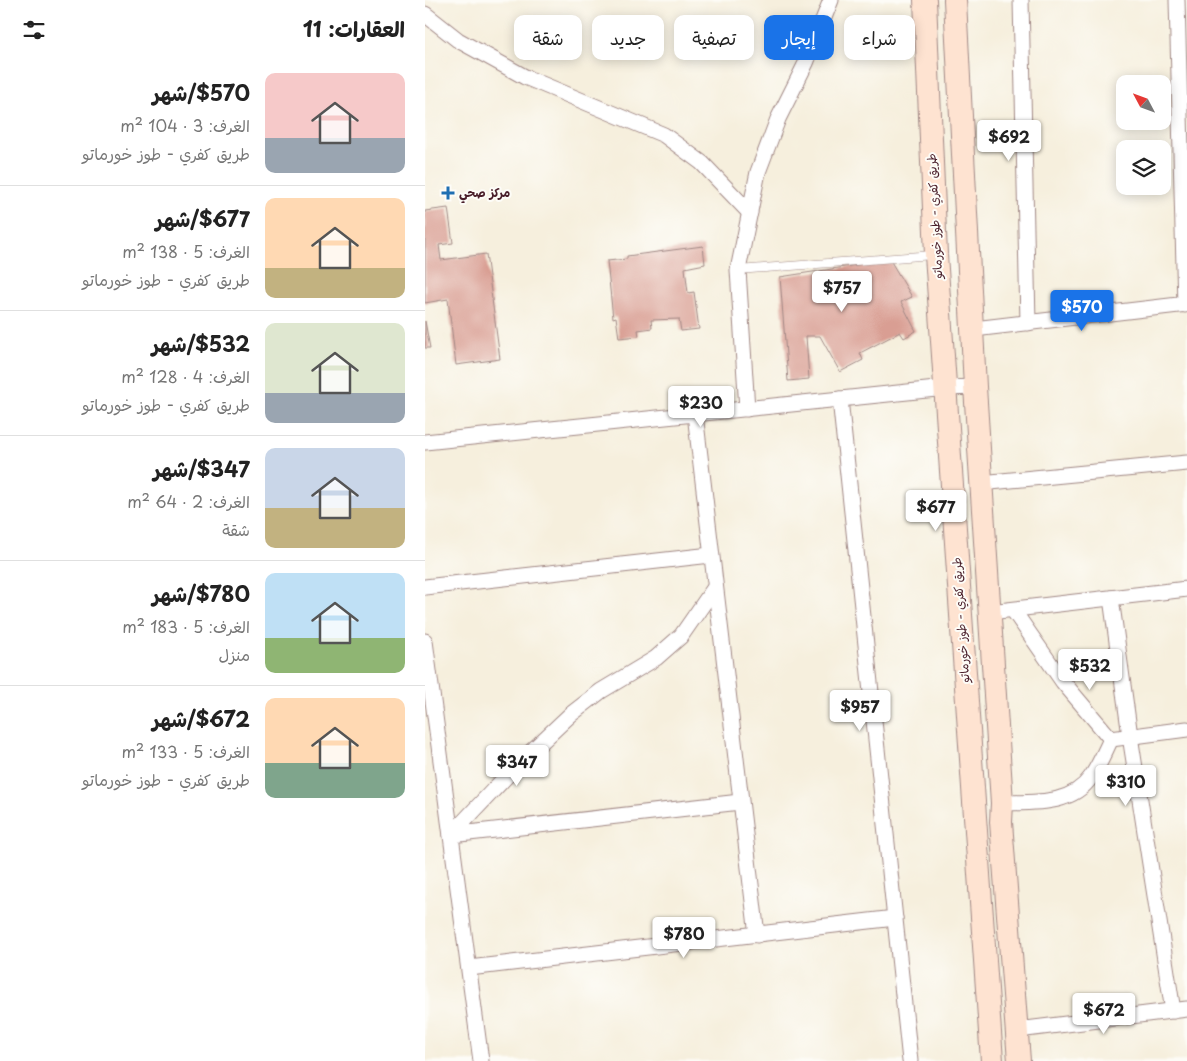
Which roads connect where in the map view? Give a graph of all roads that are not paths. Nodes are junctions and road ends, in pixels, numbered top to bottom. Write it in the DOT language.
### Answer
graph roads {
  1 [pos="831,0"];
  2 [pos="925,0"];
  3 [pos="955,0"];
  4 [pos="1021,0"];
  5 [pos="1177,0"];
  6 [pos="425,14"];
  7 [pos="1185,177"];
  8 [pos="750,214"];
  9 [pos="936,255"];
  10 [pos="738,270"];
  11 [pos="1186,304"];
  12 [pos="1028,323"];
  13 [pos="974,329"];
  14 [pos="975,387"];
  15 [pos="946,388"];
  16 [pos="840,399"];
  17 [pos="747,409"];
  18 [pos="695,414"];
  19 [pos="425,442"];
  20 [pos="1187,463"];
  21 [pos="981,483"];
  22 [pos="711,555"];
  23 [pos="425,587"];
  24 [pos="715,587"];
  25 [pos="1187,589"];
  26 [pos="1111,598"];
  27 [pos="1013,610"];
  28 [pos="990,612"];
  29 [pos="425,641"];
  30 [pos="1187,729"];
  31 [pos="1130,736"];
  32 [pos="1111,739"];
  33 [pos="740,802"];
  34 [pos="1001,813"];
  35 [pos="976,823"];
  36 [pos="451,835"];
  37 [pos="895,918"];
  38 [pos="757,935"];
  39 [pos="469,968"];
  40 [pos="1180,1010"];
  41 [pos="1017,1030"];
  42 [pos="481,1061"];
  43 [pos="910,1061"];
  44 [pos="992,1061"];
  45 [pos="1019,1061"];
  1 -- 8 [label="street"];
  2 -- 9 [label="main road, طريق كفري - طوز خورماتو"];
  3 -- 13 [label="main road"];
  4 -- 12 [label="street"];
  5 -- 7 [label="street"];
  6 -- 8 [label="street"];
  7 -- 11 [label="street"];
  8 -- 10 [label="street"];
  9 -- 10 [label="lane"];
  9 -- 15 [label="main road, طريق كفري - طوز خورماتو"];
  10 -- 17 [label="street"];
  11 -- 12 [label="street"];
  12 -- 13 [label="street"];
  13 -- 14 [label="main road"];
  14 -- 15 [label="street"];
  14 -- 21 [label="main road"];
  15 -- 16 [label="street"];
  15 -- 35 [label="main road, طريق كفري - طوز خورماتو"];
  16 -- 17 [label="street"];
  16 -- 37 [label="street"];
  17 -- 18 [label="street"];
  18 -- 19 [label="street"];
  18 -- 22 [label="street"];
  20 -- 21 [label="street"];
  21 -- 28 [label="main road"];
  22 -- 23 [label="street"];
  22 -- 24 [label="street"];
  24 -- 33 [label="street"];
  24 -- 36 [label="street"];
  25 -- 26 [label="street"];
  26 -- 27 [label="street"];
  26 -- 31 [label="street"];
  27 -- 28 [label="street"];
  27 -- 32 [label="street"];
  28 -- 34 [label="main road"];
  29 -- 36 [label="street"];
  30 -- 31 [label="street"];
  31 -- 32 [label="street"];
  31 -- 40 [label="street"];
  32 -- 34 [label="street"];
  33 -- 36 [label="street"];
  33 -- 38 [label="street"];
  34 -- 35 [label="main road"];
  34 -- 41 [label="main road"];
  35 -- 44 [label="main road, طريق كفري - طوز خورماتو"];
  36 -- 39 [label="street"];
  37 -- 38 [label="street"];
  37 -- 43 [label="street"];
  38 -- 39 [label="street"];
  39 -- 42 [label="street"];
  40 -- 41 [label="street"];
  41 -- 45 [label="main road"];
}
